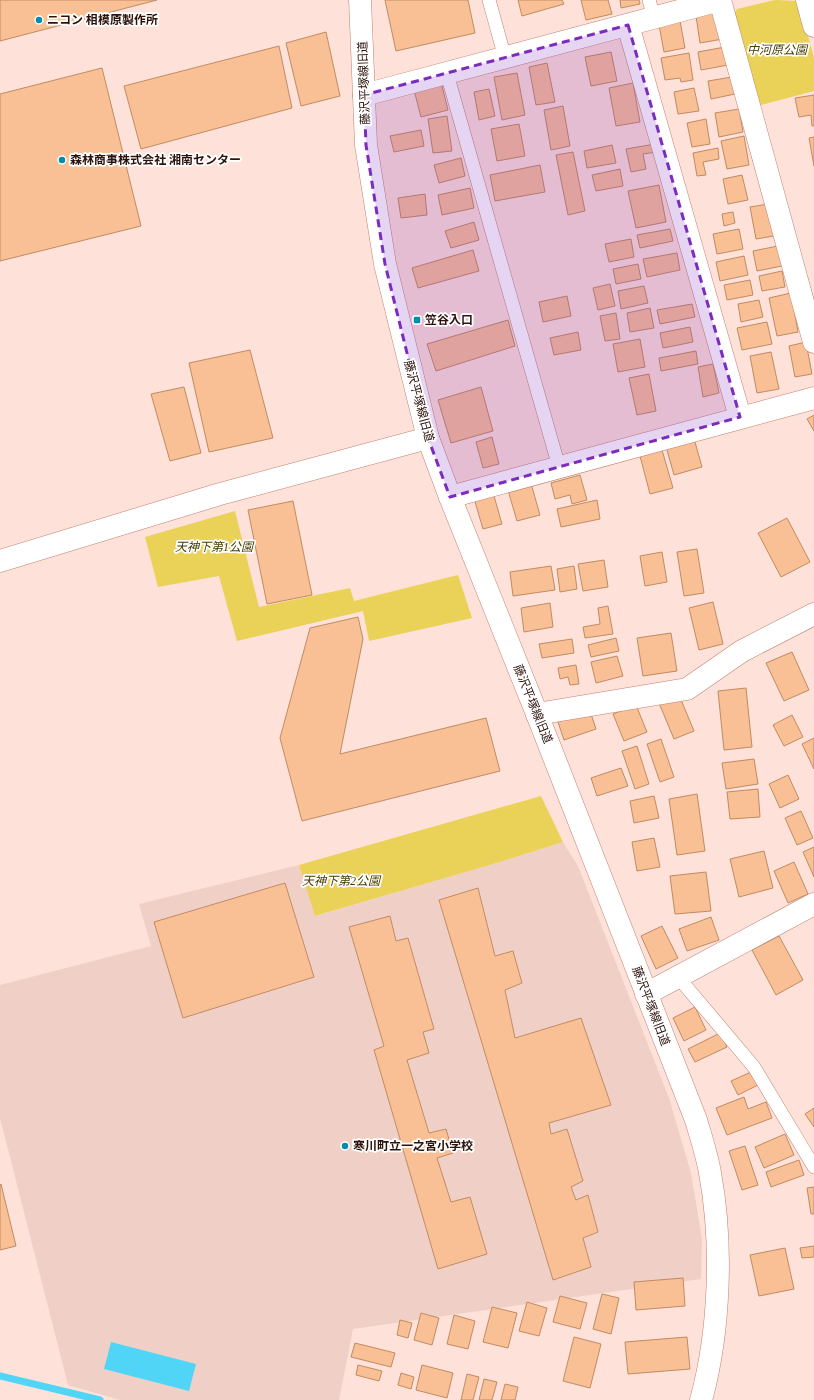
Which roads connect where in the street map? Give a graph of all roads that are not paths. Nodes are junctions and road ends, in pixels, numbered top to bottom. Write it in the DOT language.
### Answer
graph roads {
  1 [pos="360,0"];
  2 [pos="489,0"];
  3 [pos="720,0"];
  4 [pos="807,0"];
  5 [pos="652,9"];
  6 [pos="628,25"];
  7 [pos="814,26"];
  8 [pos="505,58"];
  9 [pos="447,74"];
  10 [pos="364,95"];
  11 [pos="814,342"];
  12 [pos="814,398"];
  13 [pos="740,418"];
  14 [pos="428,438"];
  15 [pos="559,467"];
  16 [pos="450,497"];
  17 [pos="0,561"];
  18 [pos="814,614"];
  19 [pos="537,714"];
  20 [pos="814,904"];
  21 [pos="678,977"];
  22 [pos="646,994"];
  23 [pos="814,1167"];
  24 [pos="701,1400"];
  1 -- 10 [label="street, 藤沢平塚線旧道"];
  2 -- 8 [label="lane"];
  3 -- 5 [label="street"];
  3 -- 11 [label="street"];
  4 -- 7 [label="street"];
  5 -- 6 [label="street"];
  6 -- 8 [label="street"];
  6 -- 13 [label="street"];
  8 -- 9 [label="street"];
  9 -- 10 [label="street"];
  9 -- 15 [label="lane"];
  10 -- 14 [label="street, 藤沢平塚線旧道"];
  12 -- 13 [label="street"];
  13 -- 15 [label="street"];
  14 -- 16 [label="street, 藤沢平塚線旧道"];
  14 -- 17 [label="street"];
  15 -- 16 [label="street"];
  16 -- 19 [label="street, 藤沢平塚線旧道"];
  18 -- 19 [label="street"];
  19 -- 22 [label="street, 藤沢平塚線旧道"];
  20 -- 21 [label="street"];
  21 -- 22 [label="street"];
  21 -- 23 [label="lane"];
  22 -- 24 [label="street, 藤沢平塚線旧道"];
}
